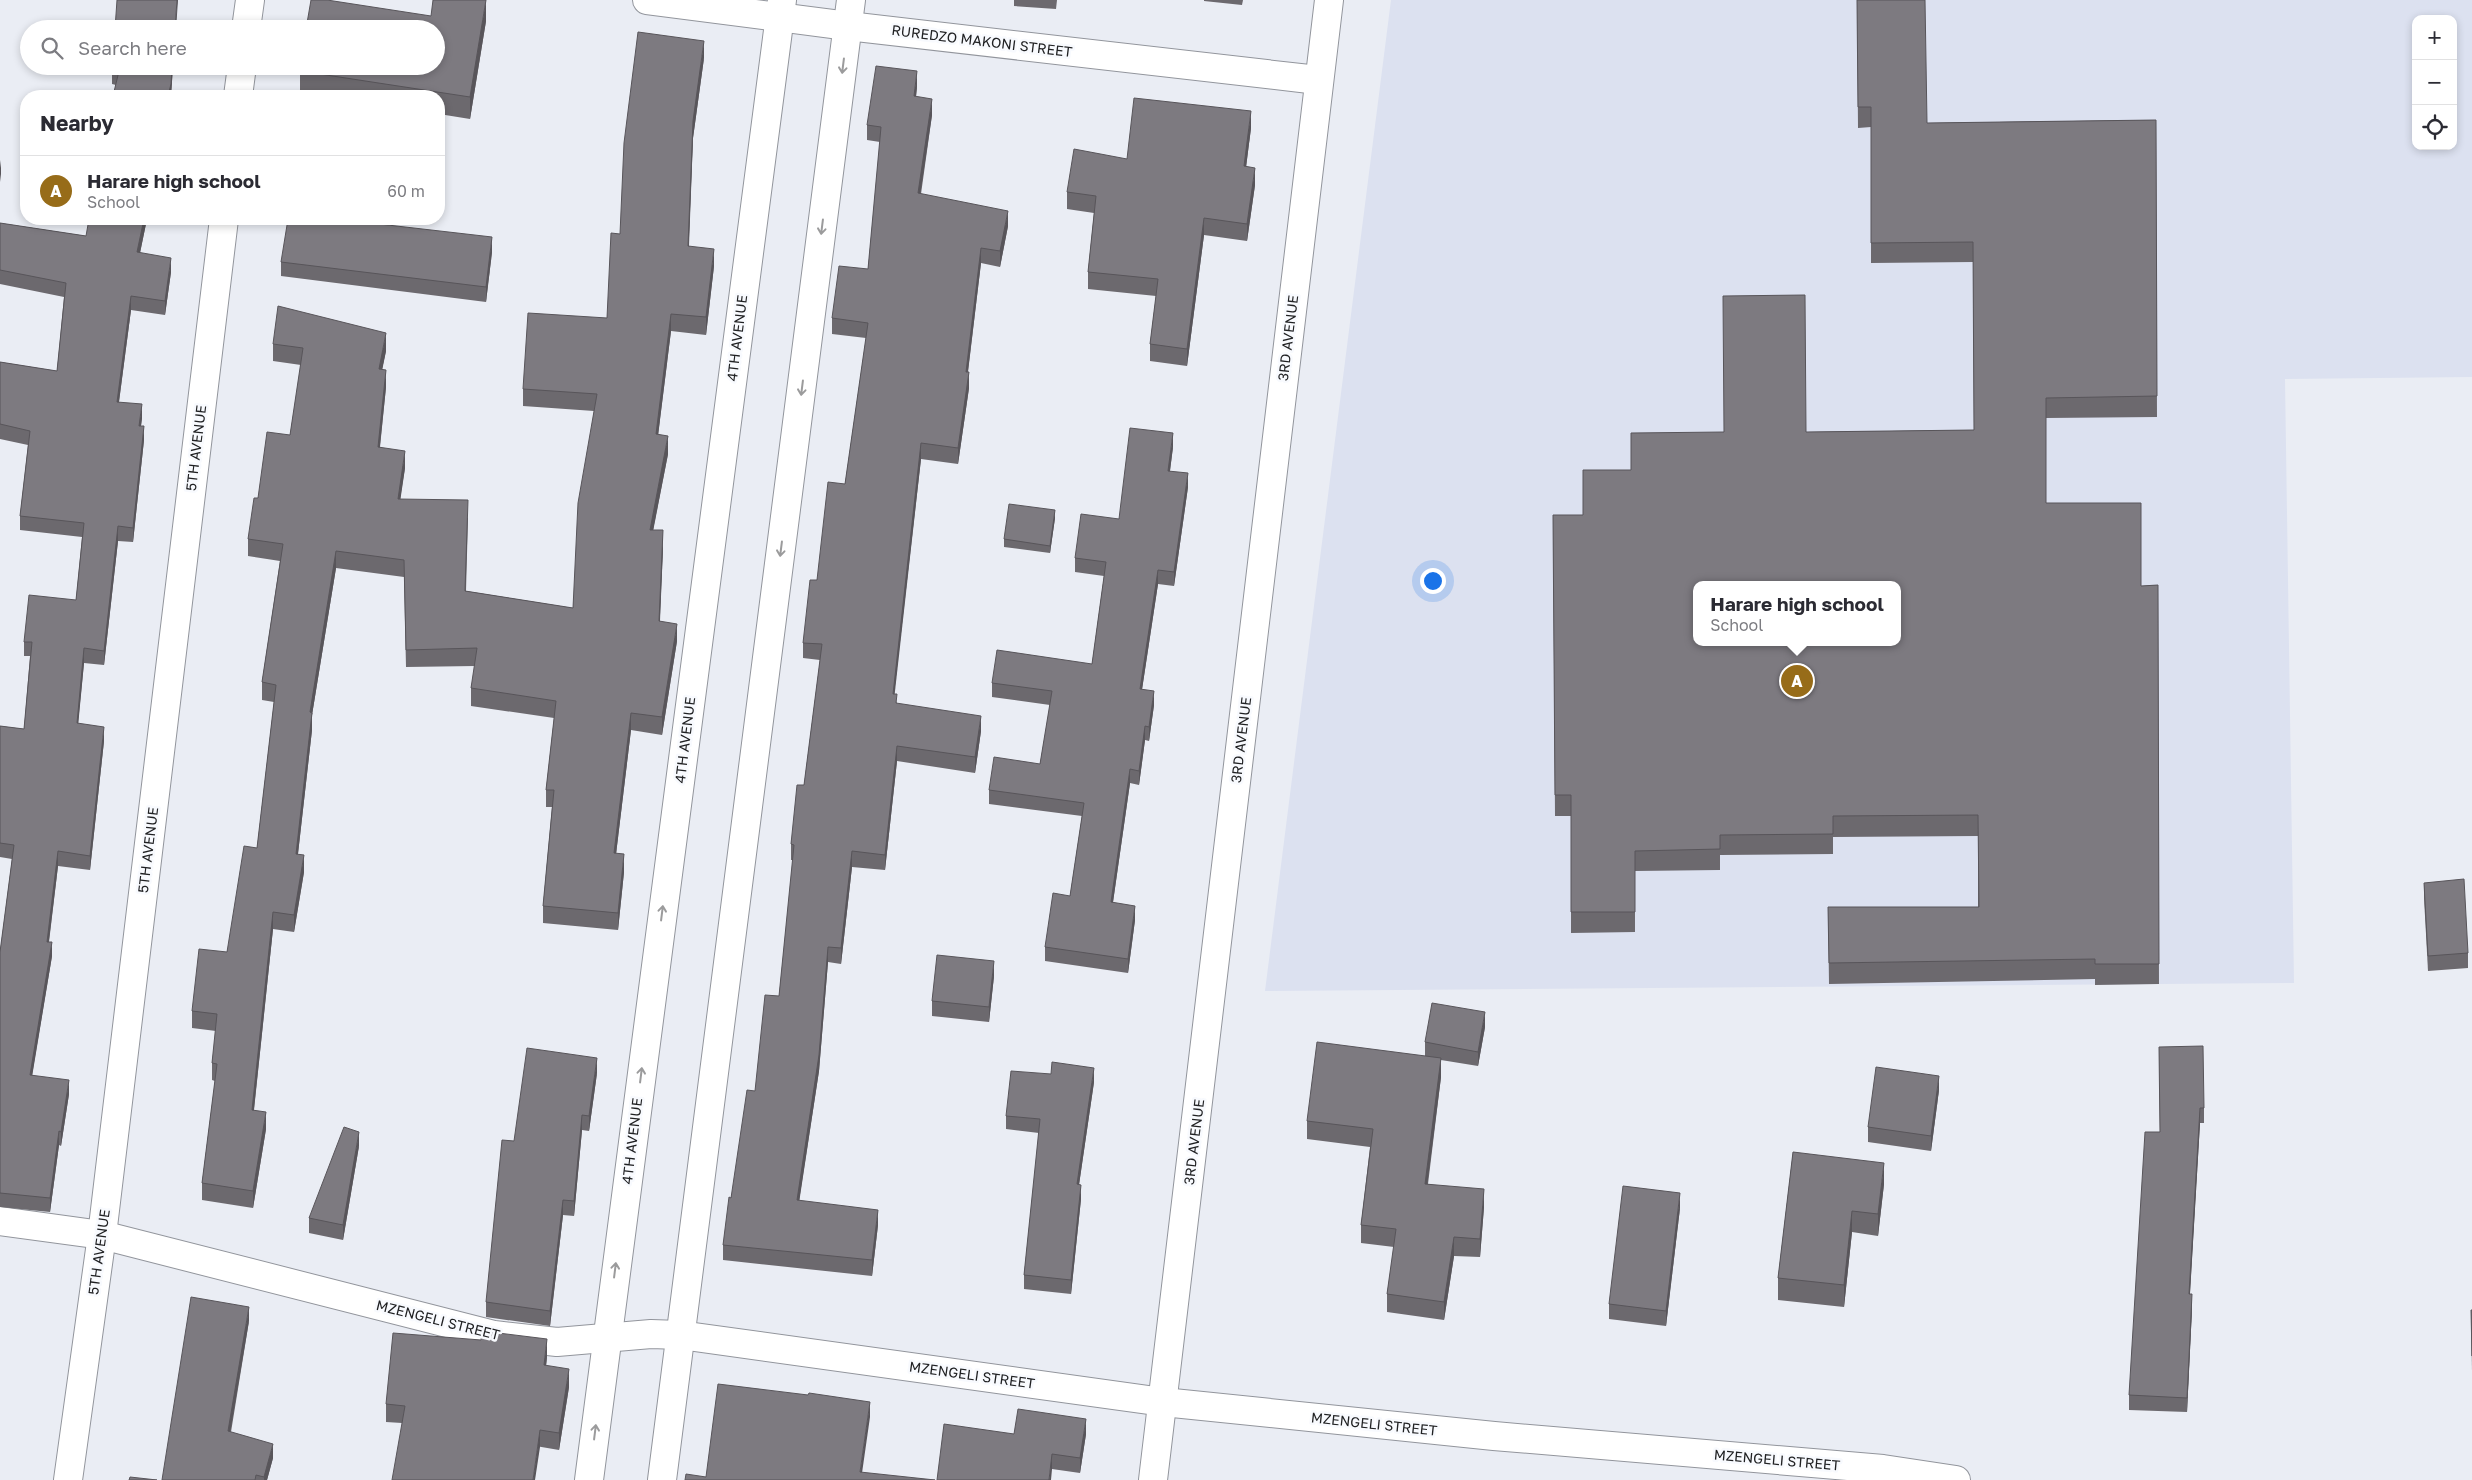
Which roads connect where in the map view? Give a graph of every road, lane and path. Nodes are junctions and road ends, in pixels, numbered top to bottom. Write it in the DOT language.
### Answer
graph roads {
  1 [pos="250,0"];
  2 [pos="647,0"];
  3 [pos="1329,0"];
  4 [pos="780,8"];
  5 [pos="850,13"];
  6 [pos="247,20"];
  7 [pos="241,75"];
  8 [pos="1318,80"];
  9 [pos="239,90"];
  10 [pos="223,225"];
  11 [pos="0,1221"];
  12 [pos="102,1235"];
  13 [pos="680,1335"];
  14 [pos="606,1337"];
  15 [pos="1163,1402"];
  16 [pos="68,1480"];
  17 [pos="589,1480"];
  18 [pos="662,1480"];
  19 [pos="1153,1480"];
  20 [pos="1956,1480"];
  1 -- 6 [label="street"];
  2 -- 4 [label="street, RUREDZO MAKONI STREET"];
  3 -- 8 [label="street, 3RD AVENUE"];
  4 -- 5 [label="street, RUREDZO MAKONI STREET"];
  14 -- 4 [label="street, 4TH AVENUE, one-way"];
  5 -- 8 [label="street, RUREDZO MAKONI STREET"];
  5 -- 13 [label="street, one-way"];
  7 -- 9 [label="street"];
  8 -- 15 [label="street, 3RD AVENUE"];
  10 -- 12 [label="street, 5TH AVENUE"];
  11 -- 12 [label="street, MZENGELI STREET"];
  12 -- 14 [label="street, MZENGELI STREET"];
  12 -- 16 [label="street, 5TH AVENUE"];
  13 -- 14 [label="street, MZENGELI STREET"];
  13 -- 15 [label="street, MZENGELI STREET"];
  13 -- 18 [label="street"];
  17 -- 14 [label="street, 4TH AVENUE, one-way"];
  15 -- 19 [label="street, 3RD AVENUE"];
  15 -- 20 [label="street, MZENGELI STREET"];
}
